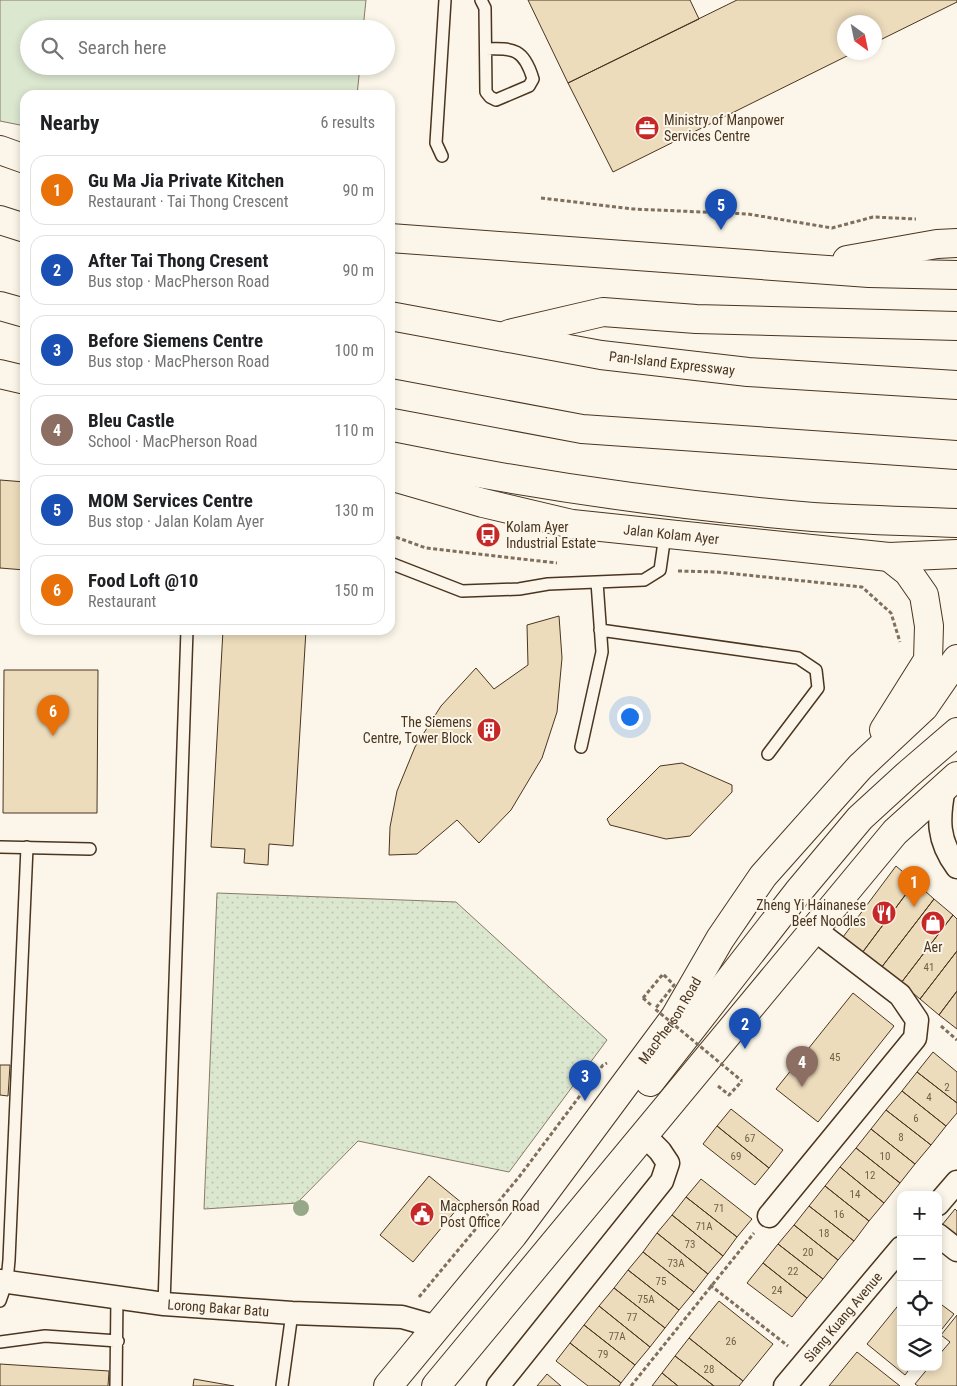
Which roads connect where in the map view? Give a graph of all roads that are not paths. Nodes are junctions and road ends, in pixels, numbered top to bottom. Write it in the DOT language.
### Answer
graph roads {
  1 [pos="445,0"];
  2 [pos="481,0"];
  3 [pos="486,49"];
  4 [pos="0,150"];
  5 [pos="442,156"];
  6 [pos="20,157"];
  7 [pos="0,220"];
  8 [pos="20,226"];
  9 [pos="395,238"];
  10 [pos="957,243"];
  11 [pos="794,267"];
  12 [pos="957,274"];
  13 [pos="0,306"];
  14 [pos="20,312"];
  15 [pos="395,317"];
  16 [pos="957,326"];
  17 [pos="496,337"];
  18 [pos="0,374"];
  19 [pos="20,379"];
  20 [pos="957,385"];
  21 [pos="395,394"];
  22 [pos="957,455"];
  23 [pos="395,457"];
  24 [pos="395,477"];
  25 [pos="957,523"];
  26 [pos="665,535"];
  27 [pos="957,554"];
  28 [pos="889,557"];
  29 [pos="395,565"];
  30 [pos="597,582"];
  31 [pos="600,630"];
  32 [pos="187,635"];
  33 [pos="957,659"];
  34 [pos="957,732"];
  35 [pos="581,747"];
  36 [pos="768,754"];
  37 [pos="860,767"];
  38 [pos="950,782"];
  39 [pos="0,847"];
  40 [pos="27,847"];
  41 [pos="90,849"];
  42 [pos="957,867"];
  43 [pos="814,929"];
  44 [pos="643,1134"];
  45 [pos="957,1182"];
  46 [pos="942,1199"];
  47 [pos="769,1216"];
  48 [pos="513,1235"];
  49 [pos="939,1236"];
  50 [pos="957,1250"];
  51 [pos="897,1253"];
  52 [pos="2,1288"];
  53 [pos="117,1296"];
  54 [pos="164,1304"];
  55 [pos="292,1313"];
  56 [pos="438,1327"];
  57 [pos="118,1341"];
  58 [pos="0,1342"];
  59 [pos="116,1386"];
  60 [pos="282,1386"];
  61 [pos="388,1386"];
  62 [pos="436,1386"];
  63 [pos="498,1386"];
  64 [pos="786,1386"];
  1 -- 5 [label="lane"];
  2 -- 3 [label="lane"];
  3 -- 3 [label="lane"];
  4 -- 6 [label="main road"];
  7 -- 8 [label="main road"];
  9 -- 11 [label="main road"];
  10 -- 11 [label="main road"];
  11 -- 12 [label="main road"];
  13 -- 14 [label="main road"];
  15 -- 17 [label="main road, Pan-Island Expressway"];
  16 -- 17 [label="main road"];
  17 -- 20 [label="main road, Pan-Island Expressway"];
  18 -- 19 [label="main road"];
  21 -- 22 [label="main road"];
  23 -- 25 [label="main road"];
  24 -- 26 [label="main road, Jalan Kolam Ayer"];
  26 -- 28 [label="main road, Jalan Kolam Ayer"];
  26 -- 30 [label="lane"];
  27 -- 28 [label="main road, Jalan Kolam Ayer"];
  28 -- 37 [label="main road"];
  29 -- 30 [label="lane"];
  30 -- 31 [label="lane"];
  31 -- 35 [label="lane"];
  31 -- 36 [label="lane"];
  32 -- 54 [label="lane"];
  33 -- 37 [label="main road, MacPherson Road"];
  34 -- 48 [label="main road"];
  37 -- 48 [label="main road, MacPherson Road"];
  38 -- 42 [label="street"];
  38 -- 43 [label="main road"];
  39 -- 40 [label="lane"];
  40 -- 41 [label="lane"];
  40 -- 52 [label="lane"];
  43 -- 44 [label="main road"];
  43 -- 47 [label="street"];
  44 -- 62 [label="main road"];
  44 -- 63 [label="street"];
  45 -- 46 [label="street"];
  48 -- 56 [label="main road, MacPherson Road"];
  49 -- 50 [label="street"];
  51 -- 64 [label="street, Siang Kuang Avenue"];
  52 -- 53 [label="street, Lorong Bakar Batu"];
  53 -- 54 [label="street, Lorong Bakar Batu"];
  53 -- 57 [label="lane"];
  54 -- 55 [label="street, Lorong Bakar Batu"];
  55 -- 56 [label="street, Lorong Bakar Batu"];
  55 -- 60 [label="lane"];
  56 -- 61 [label="main road, MacPherson Road"];
  57 -- 58 [label="lane"];
  57 -- 59 [label="lane"];
}
